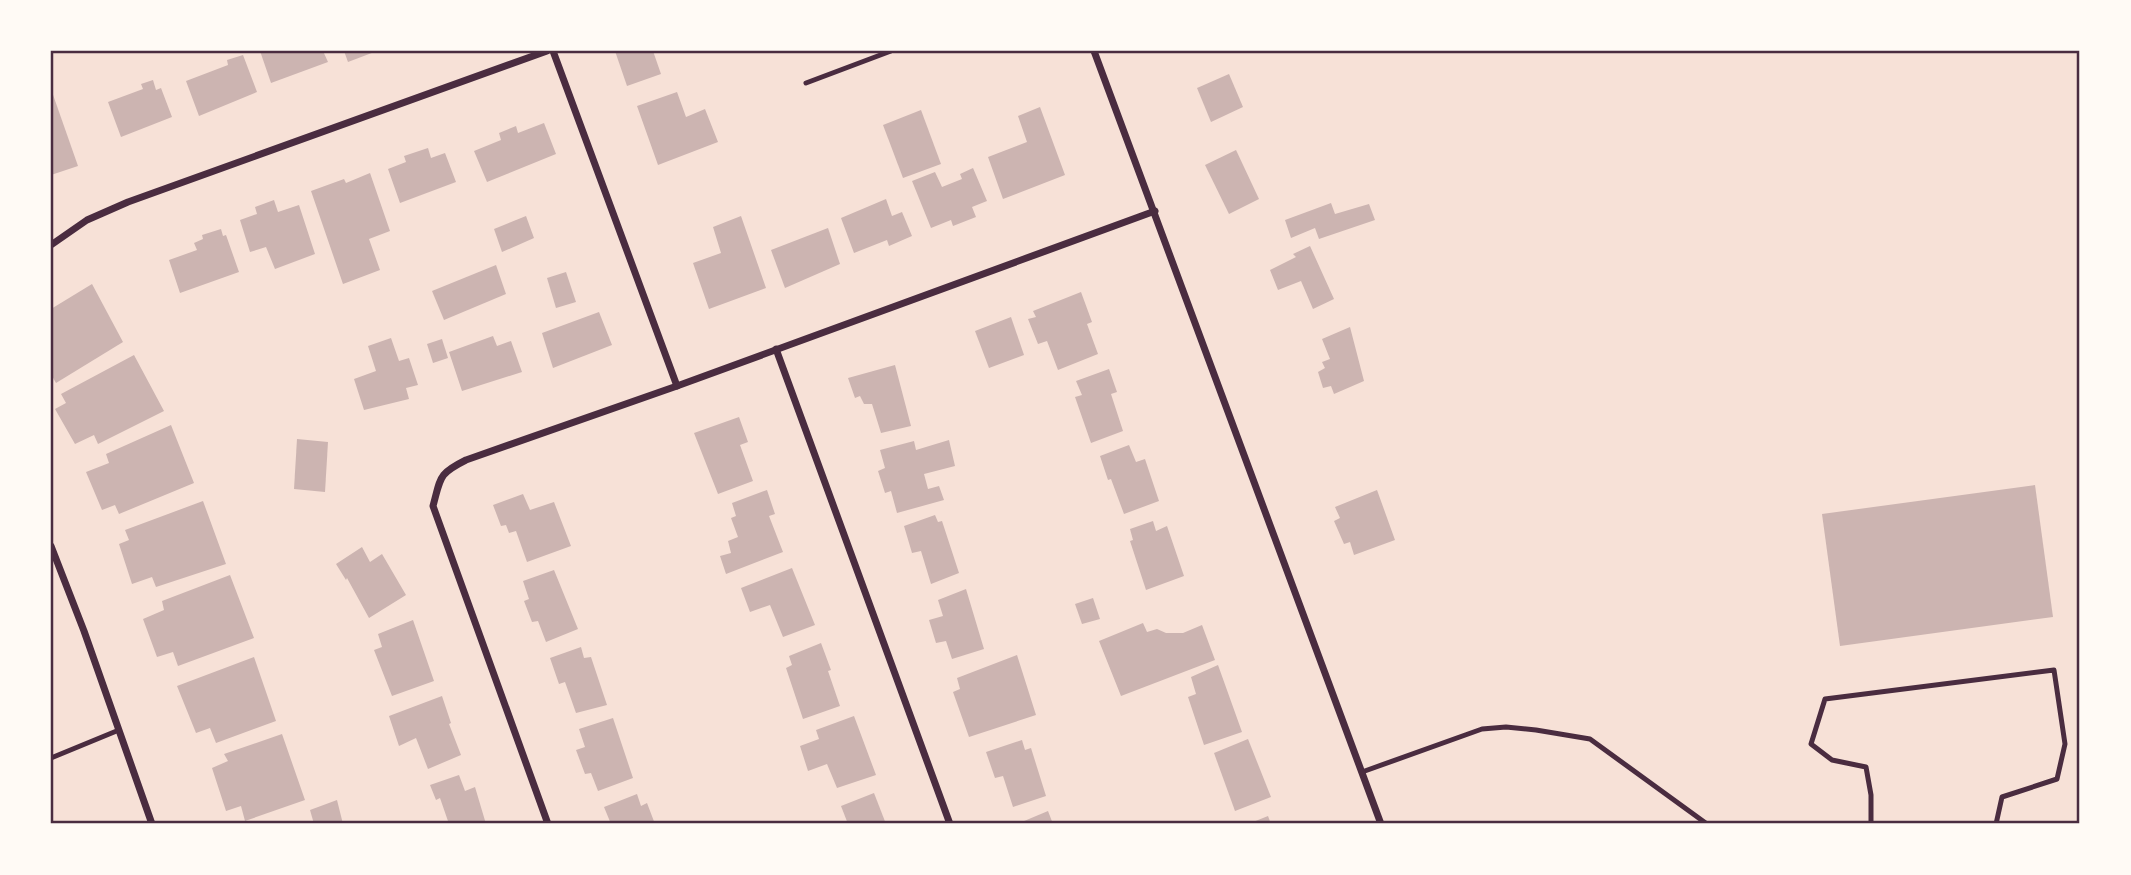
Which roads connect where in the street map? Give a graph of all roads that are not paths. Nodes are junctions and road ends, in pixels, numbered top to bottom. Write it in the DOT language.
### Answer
graph roads {
  1 [pos="547,51"];
  2 [pos="553,51"];
  3 [pos="891,51"];
  4 [pos="1094,51"];
  5 [pos="806,83"];
  6 [pos="1154,211"];
  7 [pos="51,245"];
  8 [pos="776,349"];
  9 [pos="677,386"];
  10 [pos="51,547"];
  11 [pos="119,730"];
  12 [pos="51,758"];
  13 [pos="1362,772"];
  14 [pos="152,824"];
  15 [pos="548,824"];
  16 [pos="950,824"];
  17 [pos="1381,824"];
  18 [pos="1707,824"];
  19 [pos="1871,824"];
  20 [pos="1996,824"];
  1 -- 7 [label="street"];
  2 -- 9 [label="street"];
  3 -- 5 [label="lane"];
  4 -- 6 [label="street"];
  6 -- 8 [label="street"];
  6 -- 13 [label="street"];
  8 -- 9 [label="street"];
  8 -- 16 [label="street"];
  9 -- 15 [label="street"];
  10 -- 11 [label="street"];
  11 -- 12 [label="lane"];
  11 -- 14 [label="street"];
  13 -- 17 [label="street"];
  13 -- 18 [label="lane"];
  19 -- 20 [label="lane"];
}
